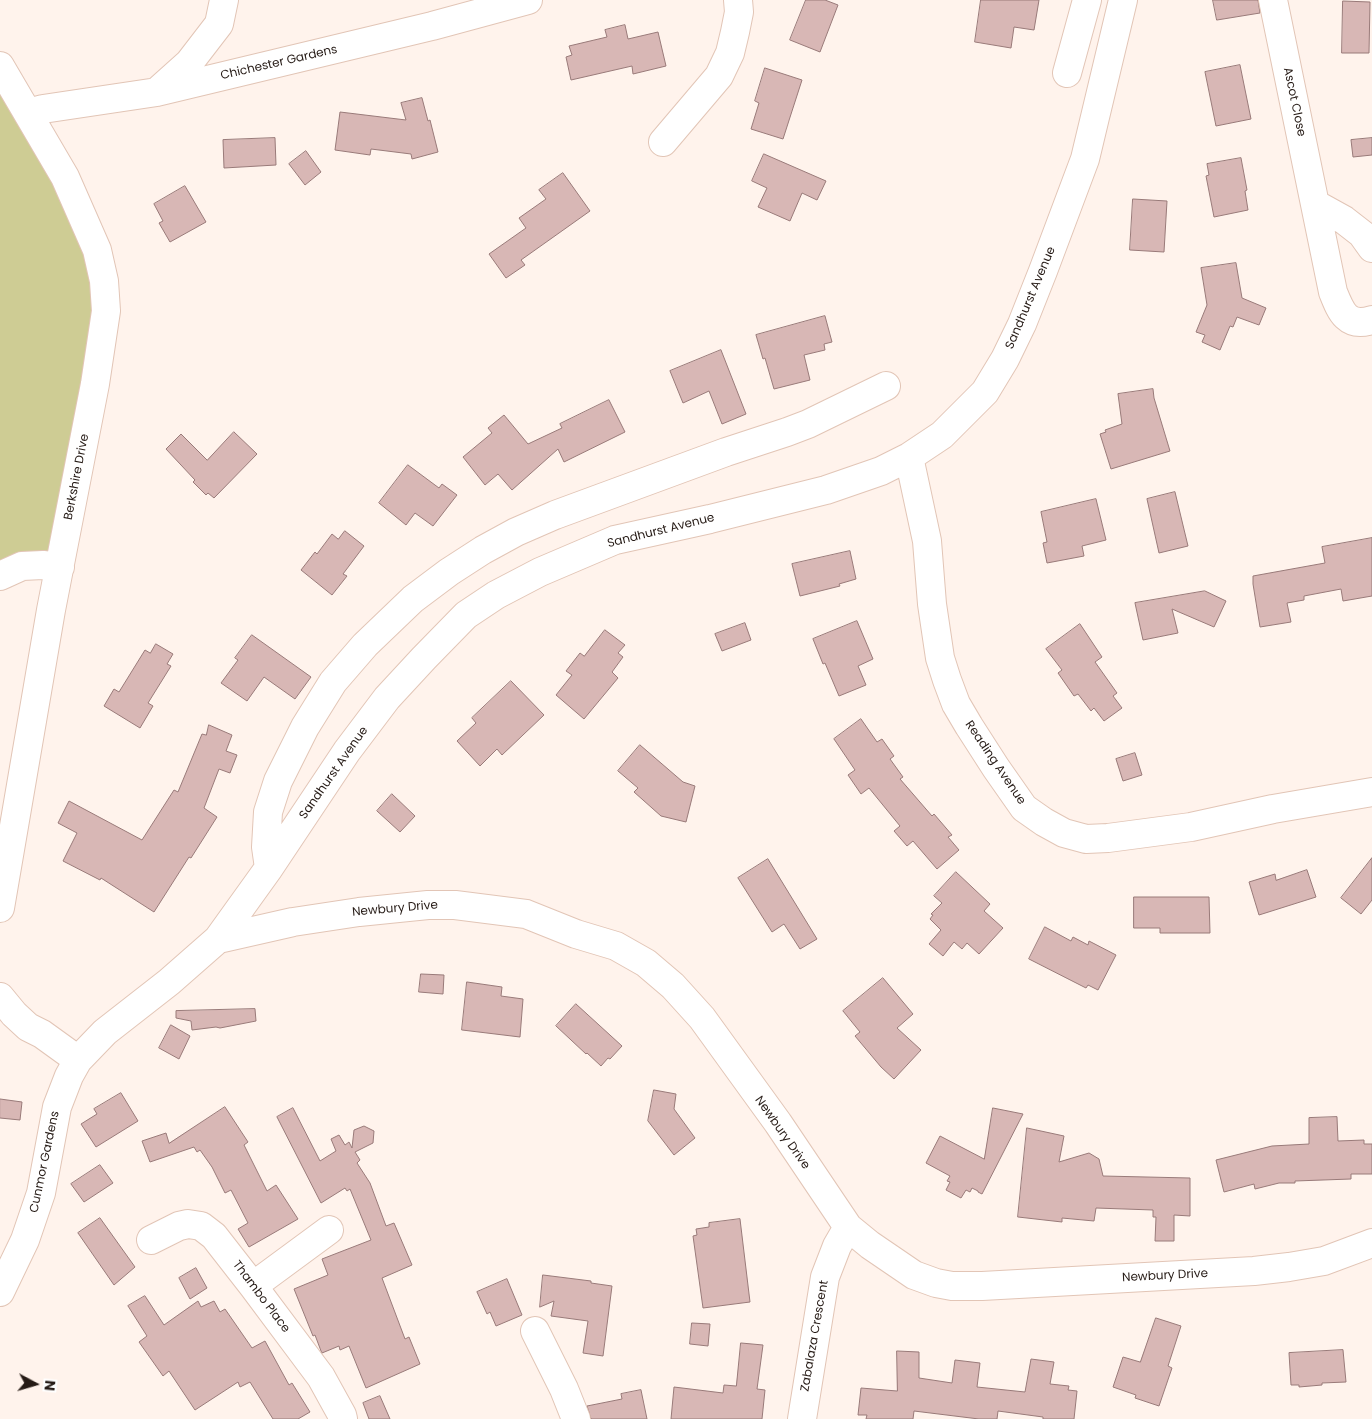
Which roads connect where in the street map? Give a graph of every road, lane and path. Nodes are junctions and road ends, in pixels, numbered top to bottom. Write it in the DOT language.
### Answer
graph roads {
  1 [pos="224,0"];
  2 [pos="528,0"];
  3 [pos="738,0"];
  4 [pos="1088,0"];
  5 [pos="1122,0"];
  6 [pos="1273,0"];
  7 [pos="0,66"];
  8 [pos="1067,73"];
  9 [pos="157,92"];
  10 [pos="28,113"];
  11 [pos="663,142"];
  12 [pos="1315,204"];
  13 [pos="1372,248"];
  14 [pos="1372,320"];
  15 [pos="886,386"];
  16 [pos="909,457"];
  17 [pos="60,567"];
  18 [pos="0,576"];
  19 [pos="1372,792"];
  20 [pos="269,868"];
  21 [pos="0,908"];
  22 [pos="218,939"];
  23 [pos="0,998"];
  24 [pos="78,1060"];
  25 [pos="848,1227"];
  26 [pos="328,1230"];
  27 [pos="151,1240"];
  28 [pos="1372,1243"];
  29 [pos="253,1286"];
  30 [pos="0,1292"];
  31 [pos="535,1330"];
  32 [pos="343,1419"];
  33 [pos="576,1419"];
  34 [pos="802,1419"];
  1 -- 9 [label="street"];
  2 -- 9 [label="street, Chichester Gardens"];
  3 -- 11 [label="street"];
  4 -- 8 [label="street"];
  5 -- 16 [label="street, Sandhurst Avenue"];
  6 -- 12 [label="street, Ascot Close"];
  7 -- 10 [label="street, Berkshire Drive"];
  9 -- 10 [label="street, Chichester Gardens"];
  10 -- 17 [label="street, Berkshire Drive"];
  12 -- 13 [label="street"];
  12 -- 14 [label="street, Ascot Close"];
  15 -- 20 [label="street"];
  16 -- 19 [label="street, Reading Avenue"];
  16 -- 20 [label="street, Sandhurst Avenue"];
  17 -- 18 [label="street"];
  17 -- 21 [label="street, Berkshire Drive"];
  20 -- 22 [label="street, Sandhurst Avenue"];
  22 -- 24 [label="street, Sandhurst Avenue"];
  22 -- 25 [label="street, Newbury Drive"];
  23 -- 24 [label="street"];
  24 -- 30 [label="street, Cunmor Gardens"];
  25 -- 28 [label="street, Newbury Drive"];
  25 -- 34 [label="street, Zabalaza Crescent"];
  26 -- 29 [label="street"];
  27 -- 29 [label="street, Thambo Place"];
  29 -- 32 [label="street, Thambo Place"];
  31 -- 33 [label="street"];
}
